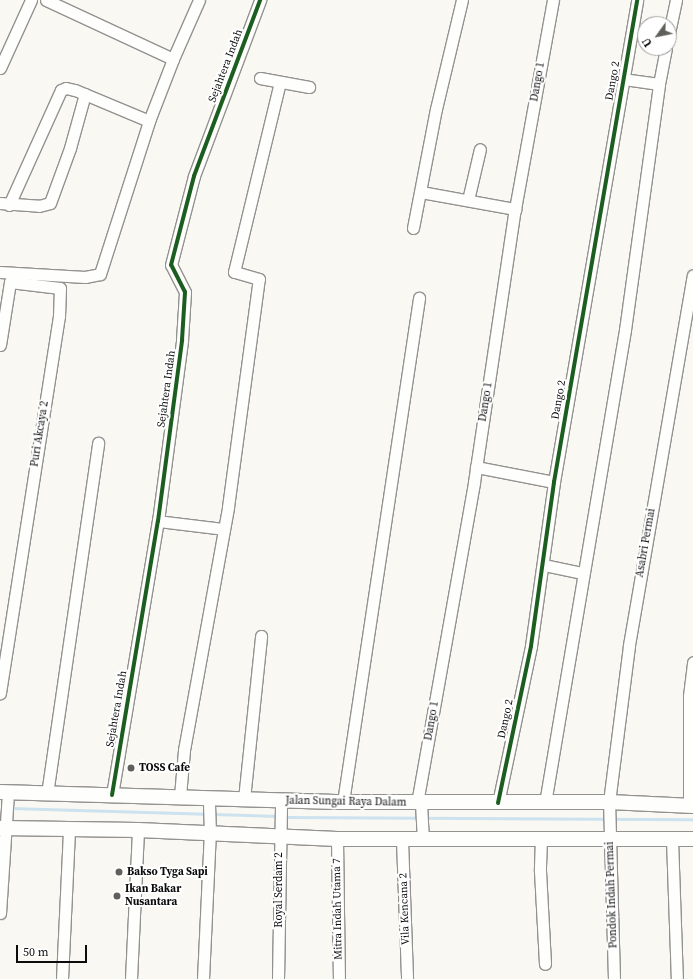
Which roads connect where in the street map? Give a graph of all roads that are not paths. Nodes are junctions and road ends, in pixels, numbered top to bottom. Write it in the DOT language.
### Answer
graph roads {
  1 [pos="31,0"];
  2 [pos="46,0"];
  3 [pos="199,0"];
  4 [pos="260,0"];
  5 [pos="462,0"];
  6 [pos="553,0"];
  7 [pos="637,0"];
  8 [pos="676,0"];
  9 [pos="673,16"];
  10 [pos="664,56"];
  11 [pos="173,59"];
  12 [pos="0,68"];
  13 [pos="260,78"];
  14 [pos="622,79"];
  15 [pos="280,82"];
  16 [pos="659,84"];
  17 [pos="309,87"];
  18 [pos="85,94"];
  19 [pos="149,121"];
  20 [pos="480,149"];
  21 [pos="421,192"];
  22 [pos="468,200"];
  23 [pos="4,204"];
  24 [pos="515,209"];
  25 [pos="413,228"];
  26 [pos="0,272"];
  27 [pos="693,275"];
  28 [pos="419,298"];
  29 [pos="0,345"];
  30 [pos="98,443"];
  31 [pos="476,467"];
  32 [pos="554,482"];
  33 [pos="158,521"];
  34 [pos="224,529"];
  35 [pos="544,565"];
  36 [pos="582,573"];
  37 [pos="260,636"];
  38 [pos="693,662"];
  39 [pos="0,693"];
  40 [pos="47,794"];
  41 [pos="6,795"];
  42 [pos="112,795"];
  43 [pos="180,796"];
  44 [pos="244,799"];
  45 [pos="209,800"];
  46 [pos="343,802"];
  47 [pos="498,803"];
  48 [pos="544,803"];
  49 [pos="281,804"];
  50 [pos="420,805"];
  51 [pos="691,806"];
  52 [pos="609,807"];
  53 [pos="4,825"];
  54 [pos="210,826"];
  55 [pos="69,829"];
  56 [pos="138,830"];
  57 [pos="422,834"];
  58 [pos="610,835"];
  59 [pos="279,836"];
  60 [pos="541,838"];
  61 [pos="337,839"];
  62 [pos="672,839"];
  63 [pos="693,839"];
  64 [pos="402,840"];
  65 [pos="0,913"];
  66 [pos="545,964"];
  67 [pos="62,979"];
  68 [pos="131,979"];
  69 [pos="203,979"];
  70 [pos="278,979"];
  71 [pos="339,979"];
  72 [pos="407,979"];
  73 [pos="614,979"];
  74 [pos="677,979"];
  1 -- 12 [label="street"];
  2 -- 11 [label="street"];
  3 -- 11 [label="street"];
  4 -- 33 [label="street, Sejahtera Indah"];
  5 -- 21 [label="street"];
  6 -- 24 [label="street, Dango 1"];
  7 -- 14 [label="street, Dango 2"];
  8 -- 9 [label="street"];
  10 -- 16 [label="street"];
  11 -- 19 [label="street"];
  13 -- 15 [label="street"];
  14 -- 16 [label="street"];
  14 -- 32 [label="street, Dango 2"];
  15 -- 17 [label="street"];
  15 -- 34 [label="street"];
  16 -- 36 [label="street"];
  18 -- 19 [label="street"];
  18 -- 23 [label="street"];
  18 -- 23 [label="street"];
  19 -- 26 [label="street"];
  20 -- 22 [label="street"];
  21 -- 22 [label="street"];
  21 -- 25 [label="street"];
  22 -- 24 [label="street"];
  24 -- 31 [label="street, Dango 1"];
  27 -- 52 [label="street, Asabri Permai"];
  28 -- 46 [label="street"];
  29 -- 39 [label="street, Puri Akcaya 2"];
  30 -- 40 [label="street"];
  31 -- 32 [label="street"];
  31 -- 50 [label="street, Dango 1"];
  32 -- 35 [label="street, Dango 2"];
  33 -- 34 [label="street"];
  33 -- 42 [label="street, Sejahtera Indah"];
  34 -- 43 [label="street"];
  35 -- 36 [label="street"];
  35 -- 47 [label="street, Dango 2"];
  36 -- 48 [label="street"];
  37 -- 44 [label="street"];
  38 -- 51 [label="street"];
  40 -- 41 [label="street, Jalan Sungai Raya Dalam"];
  40 -- 42 [label="street, Jalan Sungai Raya Dalam"];
  41 -- 53 [label="street"];
  42 -- 43 [label="street, Jalan Sungai Raya Dalam"];
  43 -- 45 [label="street, Jalan Sungai Raya Dalam"];
  44 -- 45 [label="street, Jalan Sungai Raya Dalam"];
  44 -- 49 [label="street, Jalan Sungai Raya Dalam"];
  45 -- 54 [label="street"];
  46 -- 49 [label="street, Jalan Sungai Raya Dalam"];
  46 -- 50 [label="street, Jalan Sungai Raya Dalam"];
  47 -- 48 [label="street, Jalan Sungai Raya Dalam"];
  47 -- 50 [label="street, Jalan Sungai Raya Dalam"];
  48 -- 52 [label="street, Jalan Sungai Raya Dalam"];
  49 -- 59 [label="street, Royal Serdam 2"];
  50 -- 57 [label="street, Dango 1"];
  51 -- 52 [label="street, Jalan Sungai Raya Dalam"];
  52 -- 58 [label="street, Pondok Indah Permai"];
  53 -- 55 [label="street"];
  53 -- 65 [label="street"];
  54 -- 56 [label="street"];
  54 -- 59 [label="street"];
  54 -- 69 [label="street"];
  55 -- 56 [label="street"];
  55 -- 67 [label="street"];
  56 -- 68 [label="street"];
  57 -- 60 [label="street"];
  57 -- 64 [label="street"];
  58 -- 60 [label="street"];
  58 -- 62 [label="street"];
  58 -- 73 [label="street, Pondok Indah Permai"];
  59 -- 61 [label="street"];
  59 -- 70 [label="street, Royal Serdam 2"];
  60 -- 66 [label="street"];
  61 -- 64 [label="street"];
  61 -- 71 [label="street, Mitra Indah Utama 7"];
  62 -- 63 [label="street"];
  62 -- 74 [label="street"];
  64 -- 72 [label="street, Vila Kencana 2"];
}
